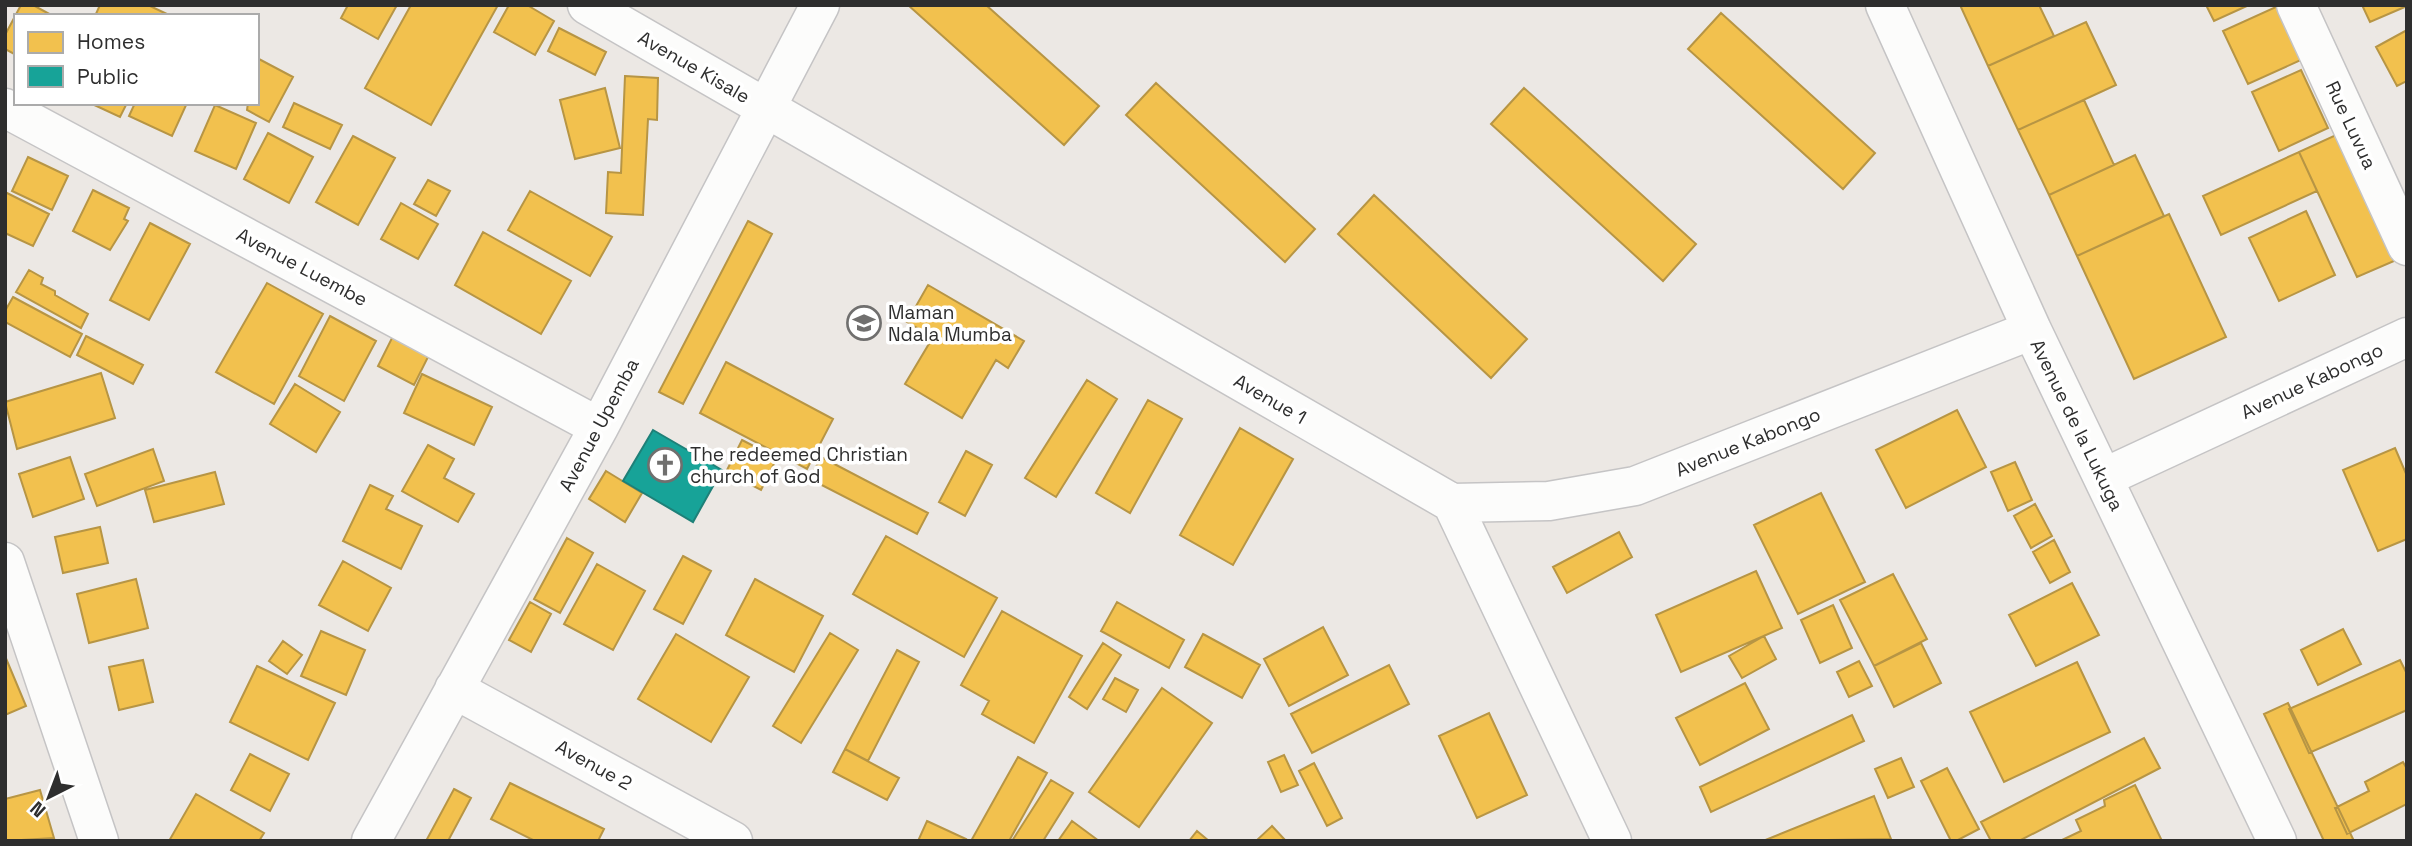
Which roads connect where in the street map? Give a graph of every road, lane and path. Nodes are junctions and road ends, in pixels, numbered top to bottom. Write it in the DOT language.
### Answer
graph roads {
  1 [pos="587,5"];
  2 [pos="820,5"];
  3 [pos="1885,5"];
  4 [pos="2296,5"];
  5 [pos="765,107"];
  6 [pos="5,108"];
  7 [pos="2407,246"];
  8 [pos="2032,330"];
  9 [pos="2407,337"];
  10 [pos="599,427"];
  11 [pos="2103,478"];
  12 [pos="1452,503"];
  13 [pos="5,562"];
  14 [pos="454,689"];
  15 [pos="99,841"];
  16 [pos="371,841"];
  17 [pos="733,841"];
  18 [pos="1612,841"];
  19 [pos="2277,841"];
  1 -- 5 [label="street, Avenue Kisale"];
  2 -- 5 [label="street, Avenue Upemba"];
  3 -- 8 [label="street, Avenue de la Lukuga"];
  4 -- 7 [label="street, Rue Luvua"];
  5 -- 10 [label="street, Avenue Upemba"];
  5 -- 12 [label="street, Avenue 1"];
  6 -- 10 [label="street, Avenue Luembe"];
  8 -- 11 [label="street, Avenue de la Lukuga"];
  8 -- 12 [label="street, Avenue Kabongo"];
  9 -- 11 [label="street, Avenue Kabongo"];
  10 -- 14 [label="street, Avenue Upemba"];
  11 -- 19 [label="street, Avenue de la Lukuga"];
  12 -- 18 [label="street"];
  13 -- 15 [label="street"];
  14 -- 16 [label="street, Avenue Upemba"];
  14 -- 17 [label="street, Avenue 2"];
}
